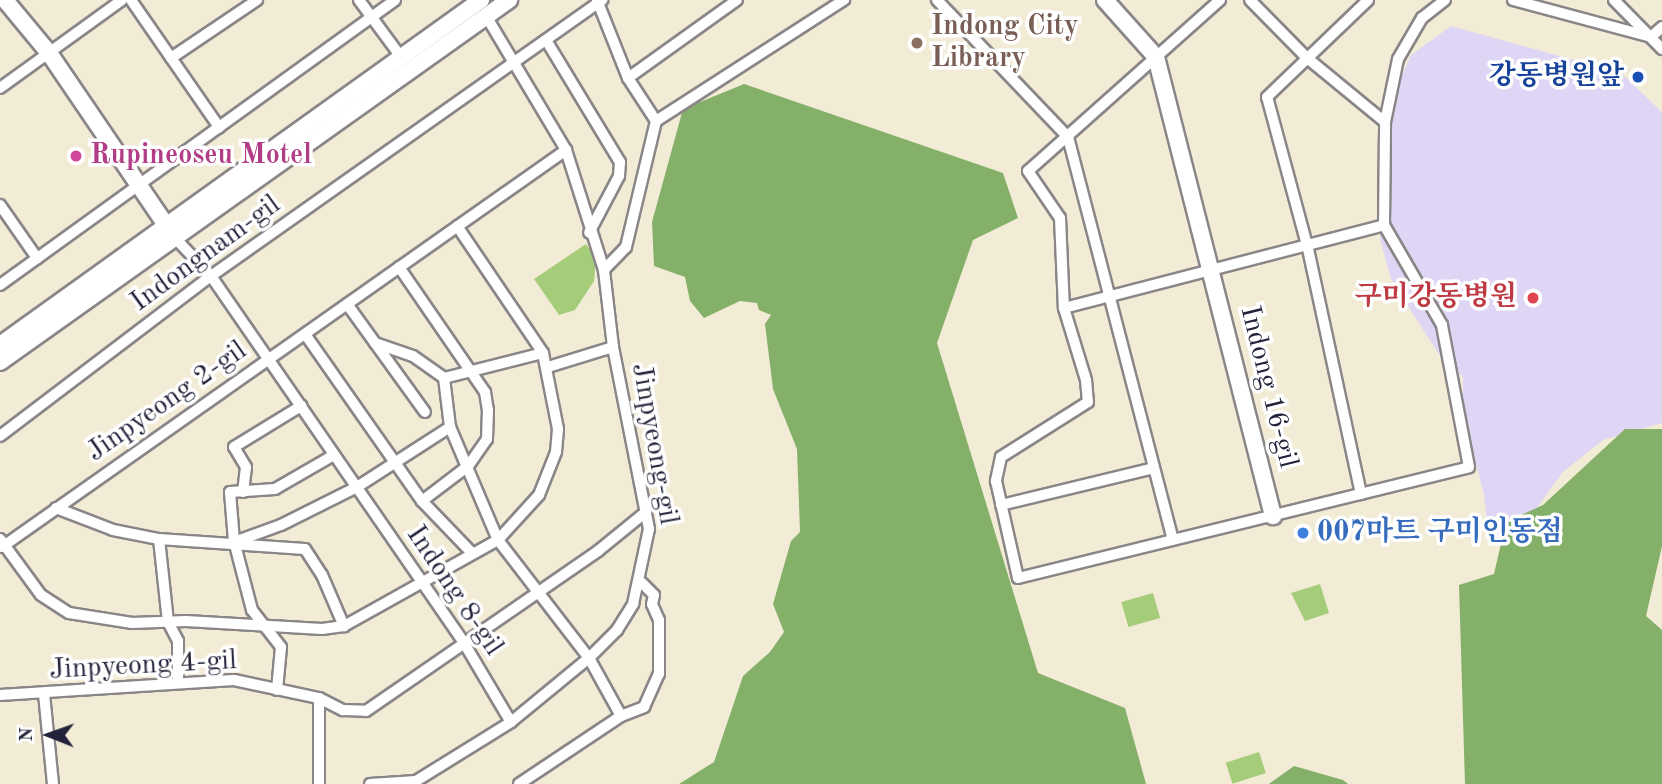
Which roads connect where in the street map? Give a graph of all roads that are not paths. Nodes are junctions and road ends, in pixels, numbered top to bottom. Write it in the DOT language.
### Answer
graph roads {
  1 [pos="5,0"];
  2 [pos="122,0"];
  3 [pos="131,0"];
  4 [pos="257,0"];
  5 [pos="359,0"];
  6 [pos="395,0"];
  7 [pos="481,0"];
  8 [pos="509,0"];
  9 [pos="737,0"];
  10 [pos="844,0"];
  11 [pos="937,0"];
  12 [pos="1105,0"];
  13 [pos="1220,0"];
  14 [pos="1250,0"];
  15 [pos="1368,0"];
  16 [pos="1445,0"];
  17 [pos="1513,0"];
  18 [pos="1614,0"];
  19 [pos="599,1"];
  20 [pos="486,16"];
  21 [pos="372,17"];
  22 [pos="1662,27"];
  23 [pos="1651,37"];
  24 [pos="545,40"];
  25 [pos="1662,49"];
  26 [pos="49,53"];
  27 [pos="401,57"];
  28 [pos="1156,57"];
  29 [pos="171,58"];
  30 [pos="1307,58"];
  31 [pos="511,65"];
  32 [pos="628,78"];
  33 [pos="0,88"];
  34 [pos="656,121"];
  35 [pos="1385,122"];
  36 [pos="219,127"];
  37 [pos="1068,136"];
  38 [pos="566,150"];
  39 [pos="138,185"];
  40 [pos="0,207"];
  41 [pos="1384,225"];
  42 [pos="457,226"];
  43 [pos="170,231"];
  44 [pos="589,233"];
  45 [pos="1307,245"];
  46 [pos="37,258"];
  47 [pos="399,267"];
  48 [pos="604,270"];
  49 [pos="1212,270"];
  50 [pos="211,276"];
  51 [pos="0,285"];
  52 [pos="1110,298"];
  53 [pos="347,304"];
  54 [pos="1064,308"];
  55 [pos="305,334"];
  56 [pos="375,343"];
  57 [pos="0,345"];
  58 [pos="613,347"];
  59 [pos="543,353"];
  60 [pos="268,359"];
  61 [pos="0,362"];
  62 [pos="548,367"];
  63 [pos="472,371"];
  64 [pos="444,378"];
  65 [pos="301,406"];
  66 [pos="425,412"];
  67 [pos="450,427"];
  68 [pos="0,436"];
  69 [pos="334,455"];
  70 [pos="398,460"];
  71 [pos="468,466"];
  72 [pos="1154,468"];
  73 [pos="357,487"];
  74 [pos="243,492"];
  75 [pos="1361,494"];
  76 [pos="422,501"];
  77 [pos="1001,505"];
  78 [pos="56,508"];
  79 [pos="646,512"];
  80 [pos="1273,516"];
  81 [pos="159,540"];
  82 [pos="498,540"];
  83 [pos="1173,540"];
  84 [pos="234,541"];
  85 [pos="2,544"];
  86 [pos="471,552"];
  87 [pos="641,582"];
  88 [pos="422,583"];
  89 [pos="540,590"];
  90 [pos="168,622"];
  91 [pos="344,626"];
  92 [pos="267,628"];
  93 [pos="464,643"];
  94 [pos="589,658"];
  95 [pos="178,683"];
  96 [pos="278,690"];
  97 [pos="44,694"];
  98 [pos="0,695"];
  99 [pos="318,698"];
  100 [pos="621,716"];
  101 [pos="511,722"];
  102 [pos="418,782"];
  103 [pos="53,784"];
  104 [pos="318,784"];
  105 [pos="370,784"];
  106 [pos="519,784"];
  1 -- 26 [label="main road"];
  2 -- 26 [label="street"];
  3 -- 29 [label="street"];
  4 -- 29 [label="street"];
  5 -- 21 [label="street"];
  6 -- 21 [label="street"];
  7 -- 27 [label="main road"];
  8 -- 20 [label="main road"];
  9 -- 32 [label="street"];
  10 -- 34 [label="street"];
  11 -- 37 [label="street"];
  12 -- 28 [label="main road, Indong 16-gil"];
  13 -- 28 [label="street"];
  14 -- 30 [label="street"];
  15 -- 30 [label="street"];
  16 -- 35 [label="street"];
  17 -- 23 [label="street"];
  18 -- 23 [label="street"];
  19 -- 24 [label="street, Indongnam-gil"];
  19 -- 32 [label="street, Indongnam-gil"];
  20 -- 31 [label="street, Jinpyeong-gil"];
  20 -- 43 [label="main road"];
  21 -- 27 [label="street"];
  21 -- 36 [label="street"];
  22 -- 23 [label="street"];
  23 -- 25 [label="street"];
  24 -- 31 [label="street, Indongnam-gil"];
  24 -- 44 [label="street"];
  26 -- 33 [label="street"];
  26 -- 39 [label="main road"];
  27 -- 43 [label="main road"];
  28 -- 37 [label="street"];
  28 -- 49 [label="main road, Indong 16-gil"];
  29 -- 36 [label="street"];
  30 -- 35 [label="street"];
  30 -- 45 [label="street"];
  31 -- 38 [label="street, Jinpyeong-gil"];
  31 -- 50 [label="street, Indongnam-gil"];
  32 -- 34 [label="street, Indongnam-gil"];
  34 -- 48 [label="street"];
  35 -- 41 [label="street"];
  36 -- 39 [label="street"];
  37 -- 52 [label="street"];
  37 -- 54 [label="street"];
  38 -- 42 [label="street, Jinpyeong 2-gil"];
  38 -- 44 [label="street, Jinpyeong-gil"];
  39 -- 43 [label="main road"];
  39 -- 46 [label="street"];
  40 -- 46 [label="street"];
  41 -- 45 [label="street"];
  41 -- 75 [label="street"];
  42 -- 47 [label="street, Jinpyeong 2-gil"];
  42 -- 59 [label="street"];
  43 -- 50 [label="street, Indong 8-gil"];
  43 -- 57 [label="main road"];
  43 -- 61 [label="main road"];
  44 -- 48 [label="street, Jinpyeong-gil"];
  45 -- 49 [label="street"];
  45 -- 75 [label="street"];
  46 -- 51 [label="street"];
  47 -- 53 [label="street, Jinpyeong 2-gil"];
  47 -- 63 [label="street"];
  48 -- 58 [label="street, Jinpyeong-gil"];
  49 -- 52 [label="street"];
  49 -- 80 [label="main road, Indong 16-gil"];
  50 -- 60 [label="street, Indong 8-gil"];
  50 -- 68 [label="street, Indongnam-gil"];
  52 -- 54 [label="street"];
  52 -- 72 [label="street"];
  53 -- 55 [label="street, Jinpyeong 2-gil"];
  53 -- 56 [label="street"];
  54 -- 77 [label="street"];
  55 -- 60 [label="street, Jinpyeong 2-gil"];
  55 -- 70 [label="street"];
  56 -- 64 [label="street"];
  56 -- 66 [label="street"];
  58 -- 62 [label="street, Jinpyeong-gil"];
  58 -- 79 [label="street, Jinpyeong-gil"];
  59 -- 62 [label="street"];
  59 -- 63 [label="street"];
  60 -- 65 [label="street, Indong 8-gil"];
  60 -- 78 [label="street, Jinpyeong 2-gil"];
  62 -- 82 [label="street"];
  63 -- 64 [label="street"];
  63 -- 71 [label="street"];
  64 -- 67 [label="street"];
  65 -- 69 [label="street, Indong 8-gil"];
  65 -- 74 [label="street"];
  67 -- 70 [label="street"];
  67 -- 71 [label="street"];
  69 -- 73 [label="street, Indong 8-gil"];
  69 -- 74 [label="street"];
  70 -- 73 [label="street"];
  70 -- 76 [label="street"];
  71 -- 76 [label="street"];
  71 -- 82 [label="street"];
  72 -- 77 [label="street"];
  72 -- 83 [label="street"];
  73 -- 84 [label="street"];
  73 -- 88 [label="street, Indong 8-gil"];
  74 -- 84 [label="street"];
  75 -- 80 [label="street"];
  76 -- 86 [label="street"];
  77 -- 83 [label="street"];
  78 -- 81 [label="street"];
  78 -- 85 [label="street, Jinpyeong 2-gil"];
  79 -- 87 [label="street, Jinpyeong-gil"];
  79 -- 89 [label="street, Jinpyeong 4-gil"];
  80 -- 83 [label="street"];
  81 -- 84 [label="street"];
  81 -- 90 [label="street"];
  82 -- 86 [label="street"];
  82 -- 89 [label="street"];
  84 -- 91 [label="street"];
  84 -- 92 [label="street"];
  85 -- 90 [label="street"];
  86 -- 88 [label="street"];
  87 -- 94 [label="street, Jinpyeong-gil"];
  87 -- 100 [label="street"];
  88 -- 91 [label="street"];
  88 -- 93 [label="street, Indong 8-gil"];
  89 -- 93 [label="street, Jinpyeong 4-gil"];
  89 -- 94 [label="street"];
  90 -- 92 [label="street"];
  90 -- 95 [label="street"];
  91 -- 92 [label="street"];
  92 -- 96 [label="street"];
  93 -- 99 [label="street, Jinpyeong 4-gil"];
  93 -- 101 [label="street, Indong 8-gil"];
  94 -- 100 [label="street"];
  94 -- 101 [label="street, Jinpyeong-gil"];
  95 -- 96 [label="street, Jinpyeong 4-gil"];
  95 -- 97 [label="street, Jinpyeong 4-gil"];
  96 -- 99 [label="street, Jinpyeong 4-gil"];
  97 -- 98 [label="street, Jinpyeong 4-gil"];
  97 -- 103 [label="street"];
  99 -- 104 [label="street"];
  100 -- 106 [label="street"];
  101 -- 102 [label="street, Jinpyeong-gil"];
  102 -- 105 [label="street, Jinpyeong-gil"];
}
